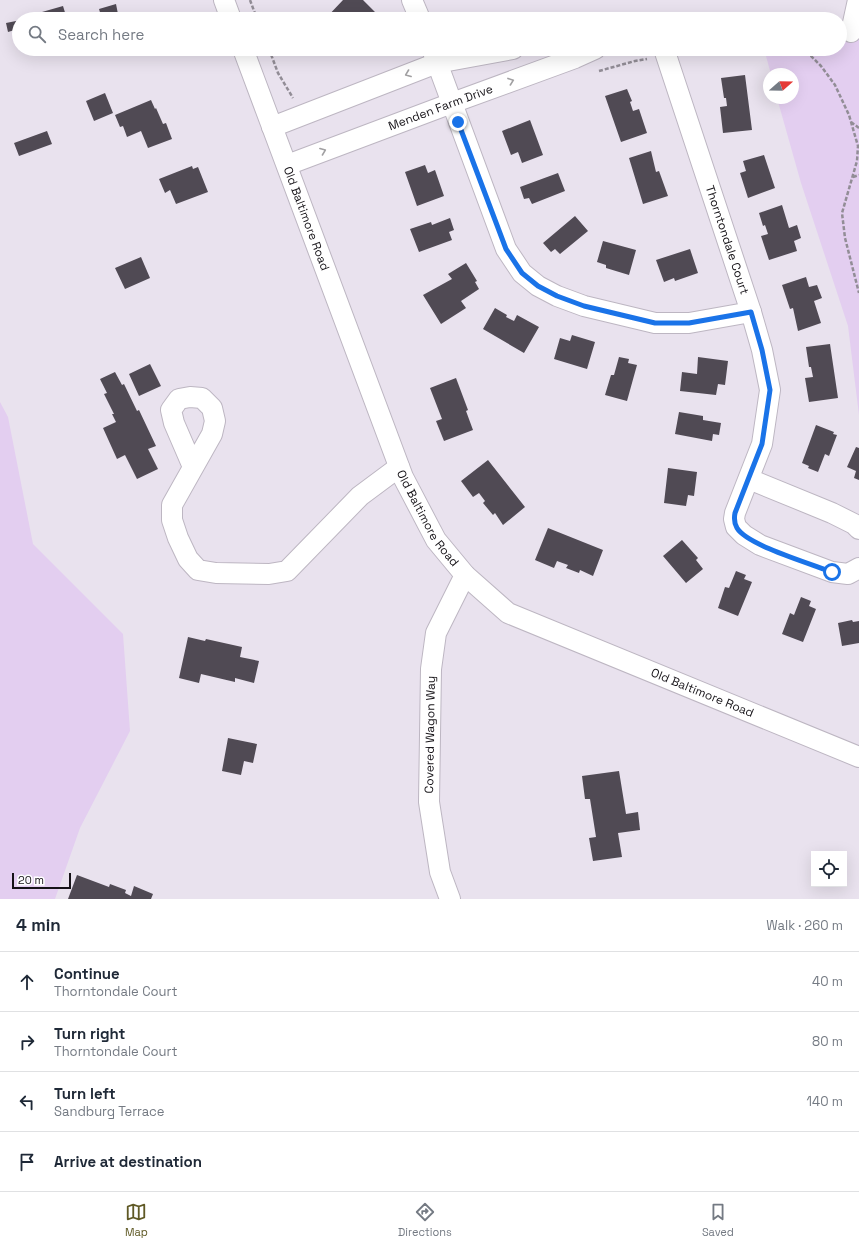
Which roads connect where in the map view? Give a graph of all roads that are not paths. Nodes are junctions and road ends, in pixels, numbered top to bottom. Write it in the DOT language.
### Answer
graph roads {
  1 [pos="224,0"];
  2 [pos="412,0"];
  3 [pos="858,0"];
  4 [pos="228,12"];
  5 [pos="417,12"];
  6 [pos="850,32"];
  7 [pos="245,56"];
  8 [pos="434,56"];
  9 [pos="579,56"];
  10 [pos="666,56"];
  11 [pos="452,103"];
  12 [pos="272,127"];
  13 [pos="287,165"];
  14 [pos="751,312"];
  15 [pos="399,466"];
  16 [pos="193,467"];
  17 [pos="749,479"];
  18 [pos="859,529"];
  19 [pos="859,568"];
  20 [pos="465,575"];
  21 [pos="859,757"];
  22 [pos="450,899"];
  1 -- 4 [label="street"];
  2 -- 5 [label="street"];
  3 -- 6 [label="street"];
  7 -- 12 [label="street, Old Baltimore Road"];
  8 -- 11 [label="street"];
  8 -- 12 [label="street, one-way"];
  11 -- 9 [label="street, Menden Farm Drive, one-way"];
  10 -- 14 [label="street, Thorntondale Court"];
  13 -- 11 [label="street, Menden Farm Drive, one-way"];
  11 -- 14 [label="street"];
  12 -- 13 [label="street, Old Baltimore Road"];
  13 -- 15 [label="street, Old Baltimore Road"];
  14 -- 17 [label="street, Thorntondale Court"];
  15 -- 16 [label="street"];
  15 -- 20 [label="street, Old Baltimore Road"];
  17 -- 18 [label="street"];
  17 -- 19 [label="street, Thorntondale Court"];
  20 -- 21 [label="street, Old Baltimore Road"];
  20 -- 22 [label="street, Covered Wagon Way"];
}
